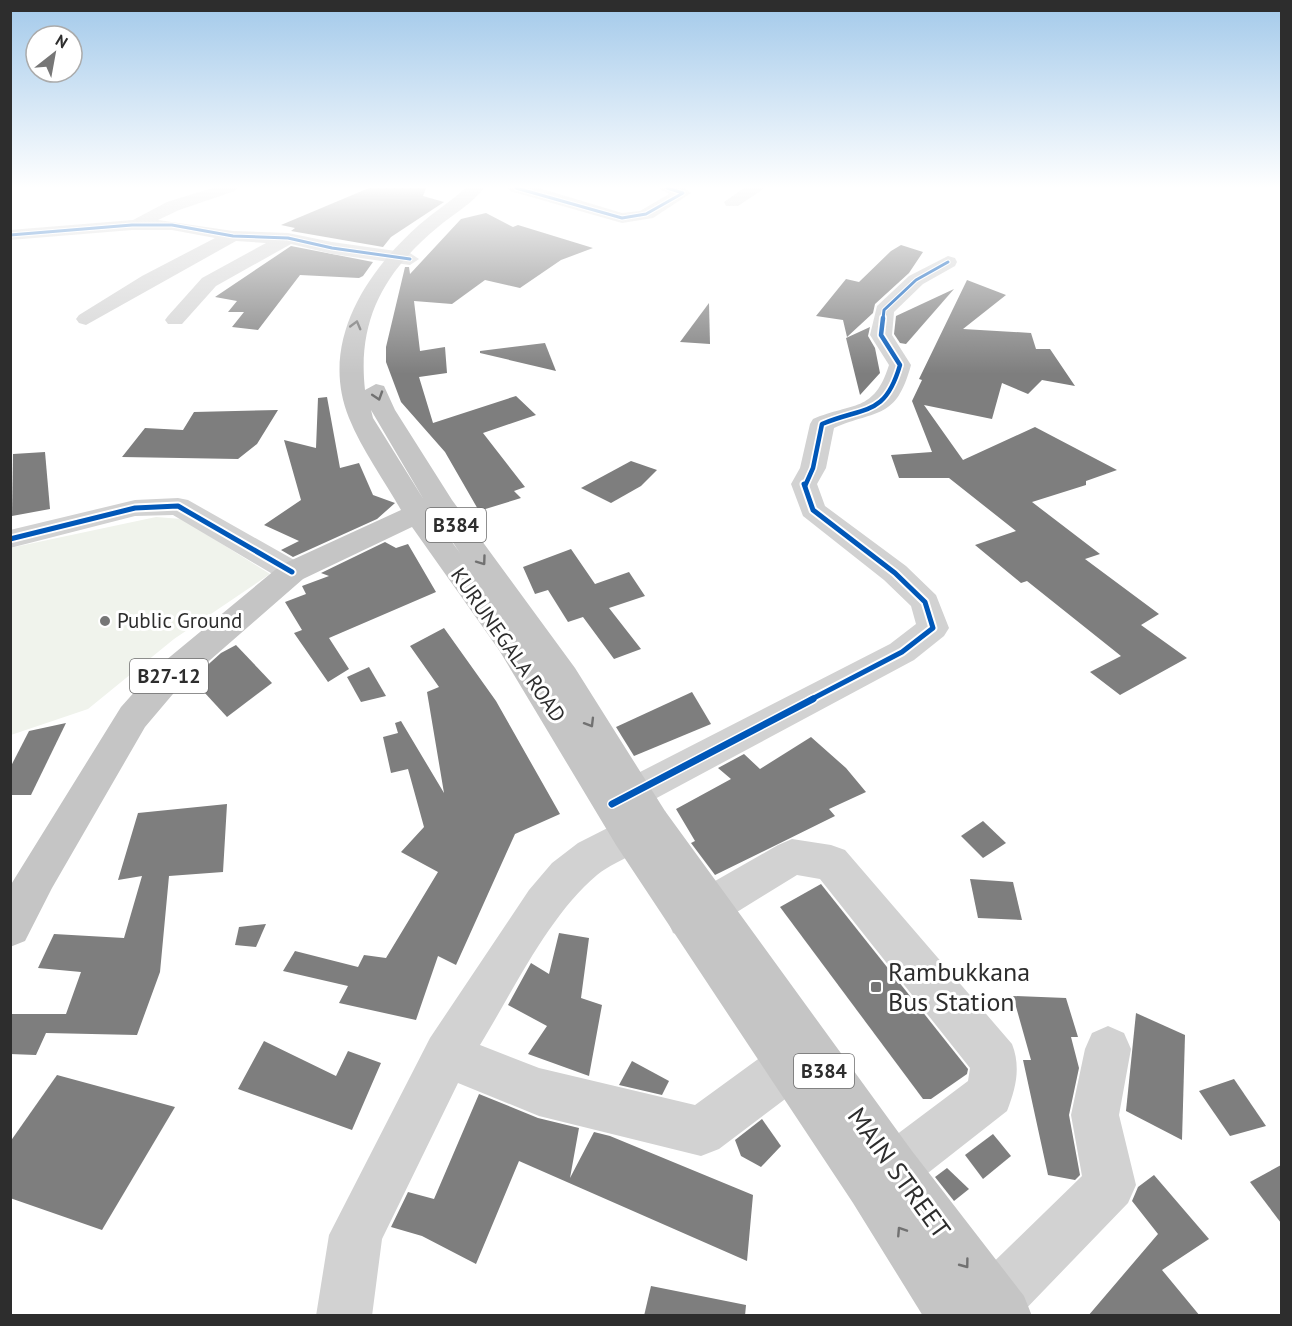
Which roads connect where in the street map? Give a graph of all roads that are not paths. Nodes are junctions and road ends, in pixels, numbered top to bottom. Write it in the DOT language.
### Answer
graph roads {
  1 [pos="207,250"];
  2 [pos="267,250"];
  3 [pos="356,250"];
  4 [pos="411,250"];
  5 [pos="403,258"];
  6 [pos="948,262"];
  7 [pos="86,320"];
  8 [pos="175,320"];
  9 [pos="428,508"];
  10 [pos="10,539"];
  11 [pos="292,572"];
  12 [pos="632,814"];
  13 [pos="699,913"];
  14 [pos="10,927"];
  15 [pos="1108,1049"];
  16 [pos="447,1054"];
  17 [pos="800,1058"];
  18 [pos="882,1177"];
  19 [pos="984,1311"];
  20 [pos="344,1316"];
  1 -- 7 [label="street"];
  2 -- 8 [label="street"];
  3 -- 5 [label="street"];
  4 -- 5 [label="main road, KURUNEGALA ROAD / B384"];
  5 -- 9 [label="main road, KURUNEGALA ROAD / B384"];
  6 -- 12 [label="street"];
  9 -- 11 [label="main road, B27-12"];
  9 -- 12 [label="main road, KURUNEGALA ROAD / B384"];
  10 -- 11 [label="street"];
  11 -- 14 [label="main road, B27-12"];
  12 -- 13 [label="main road, MAIN STREET / B384"];
  12 -- 16 [label="street"];
  13 -- 17 [label="main road, MAIN STREET / B384"];
  13 -- 18 [label="street"];
  15 -- 19 [label="street"];
  16 -- 17 [label="street"];
  16 -- 20 [label="street"];
  17 -- 18 [label="main road, MAIN STREET / B384"];
  18 -- 19 [label="main road, MAIN STREET / B384"];
}
